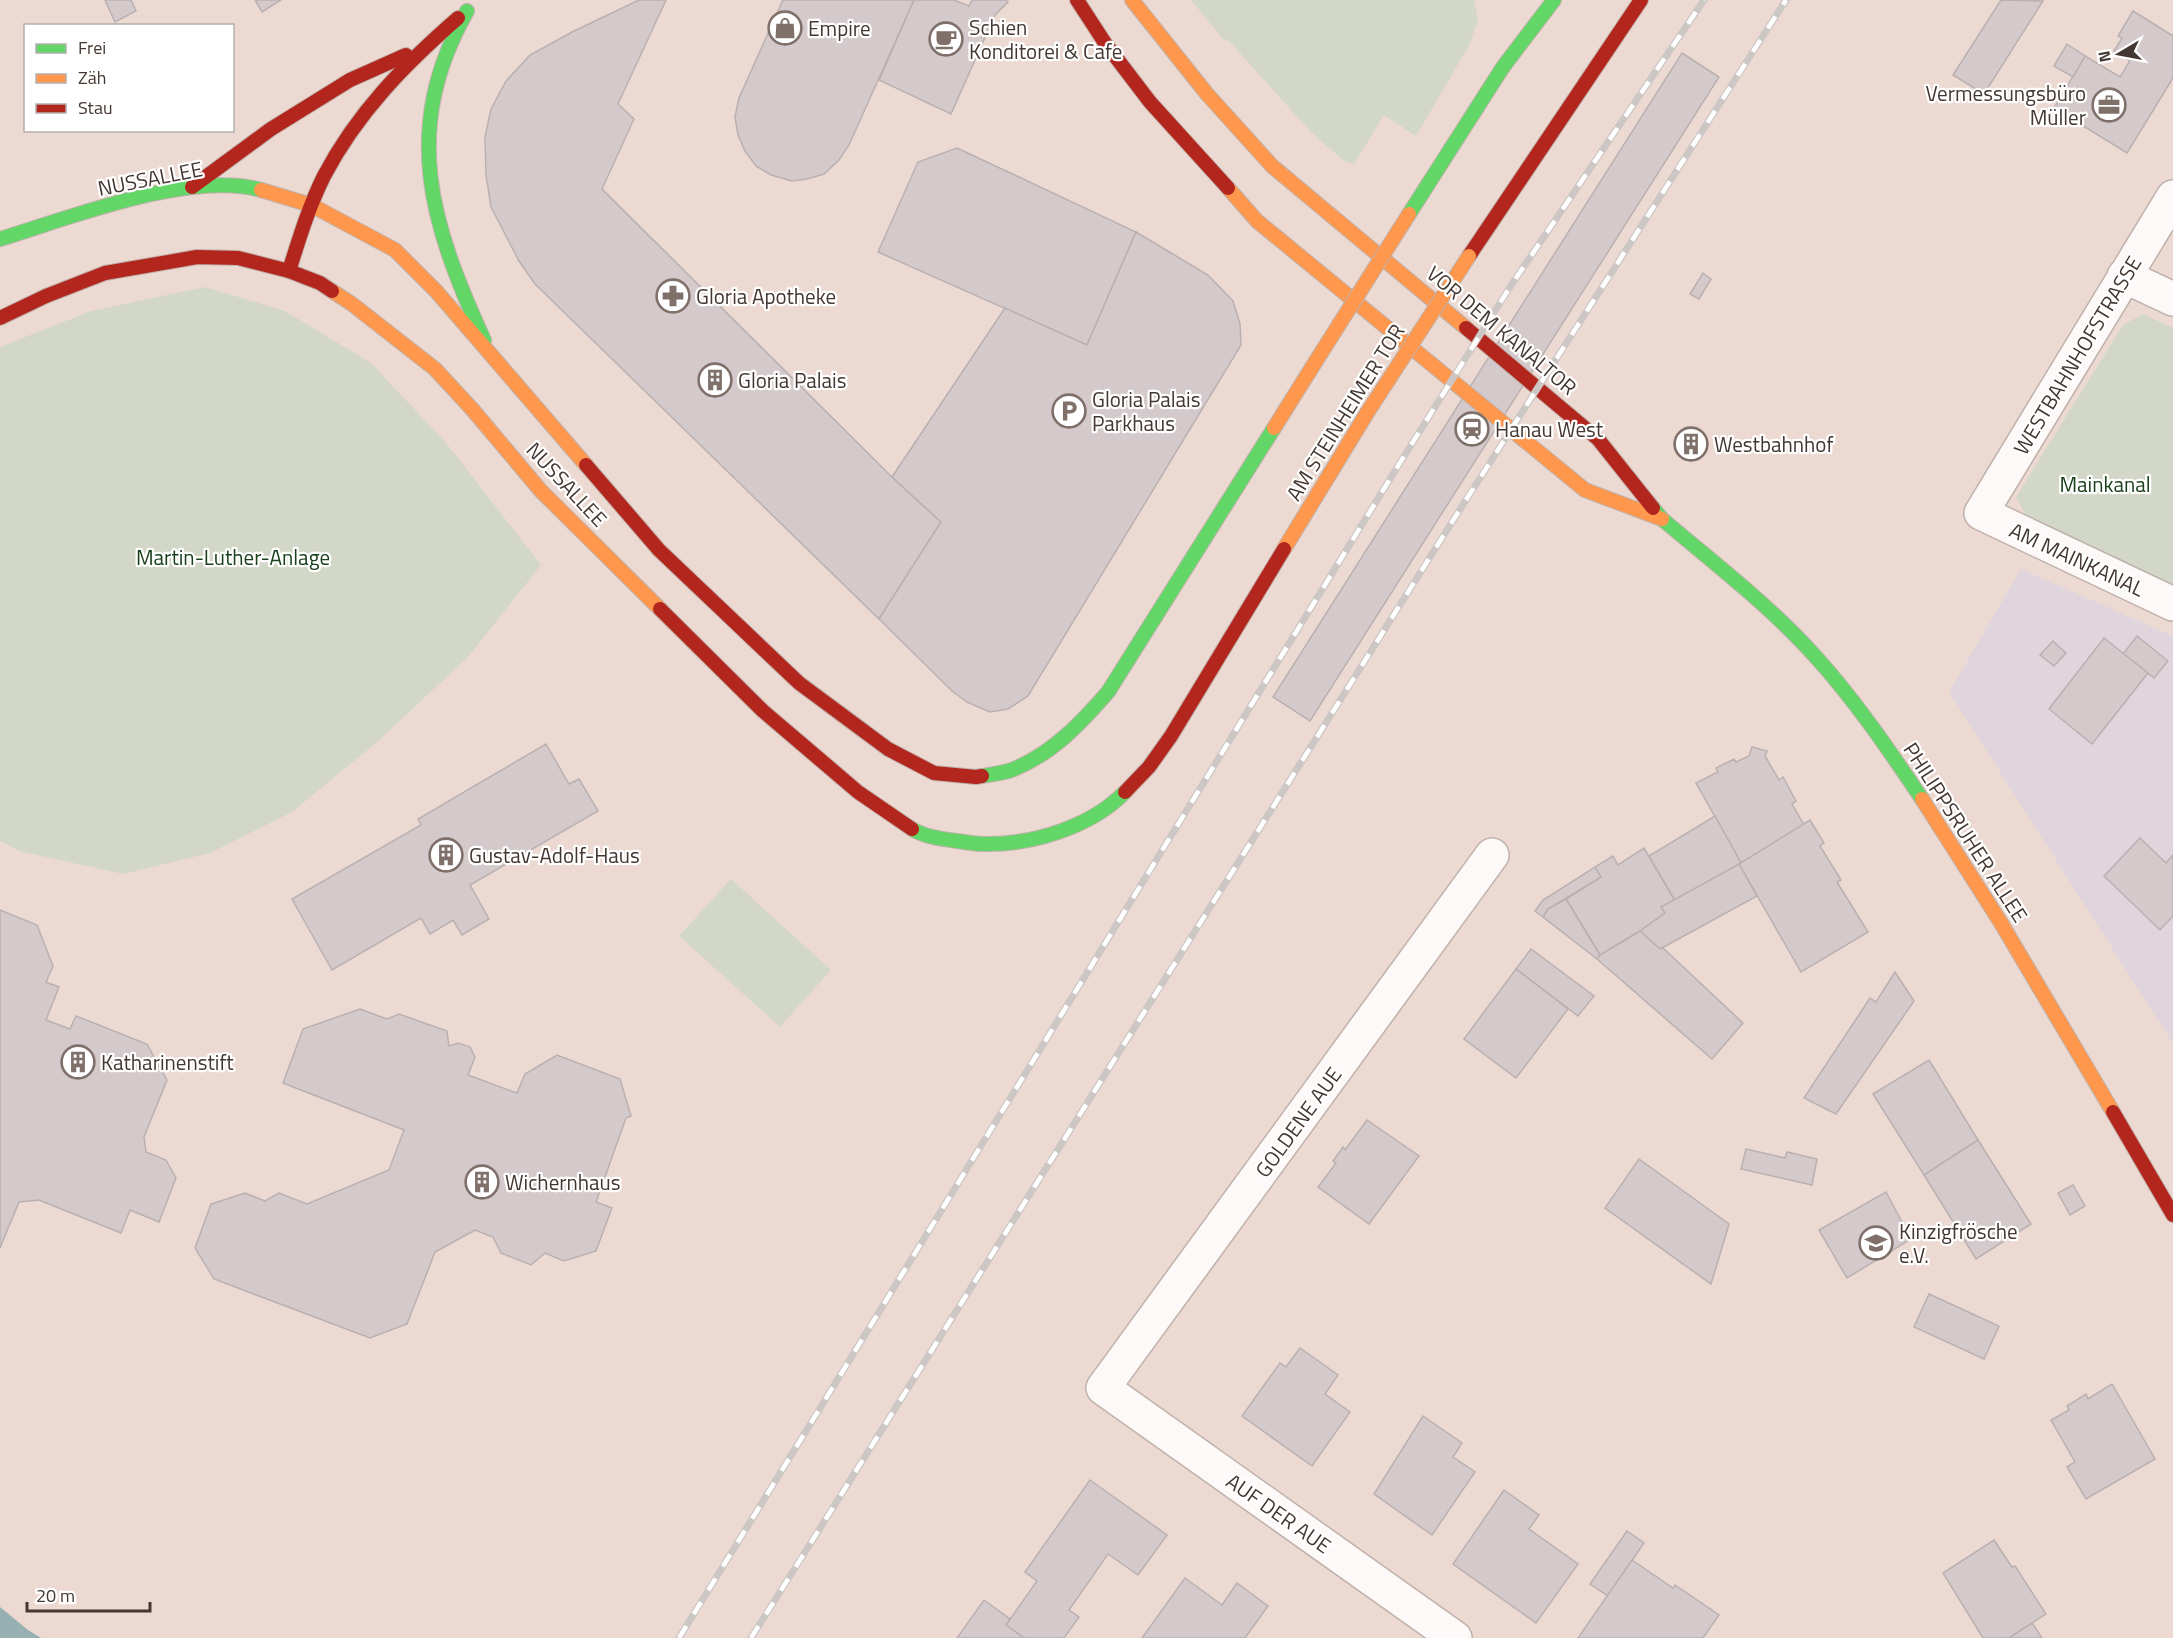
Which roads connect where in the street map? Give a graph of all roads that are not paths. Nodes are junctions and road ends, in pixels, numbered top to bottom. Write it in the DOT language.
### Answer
graph roads {
  1 [pos="1077,0"];
  2 [pos="1132,0"];
  3 [pos="1554,0"];
  4 [pos="1641,0"];
  5 [pos="424,47"];
  6 [pos="192,187"];
  7 [pos="2173,197"];
  8 [pos="311,205"];
  9 [pos="0,239"];
  10 [pos="289,271"];
  11 [pos="2124,276"];
  12 [pos="2173,299"];
  13 [pos="0,318"];
  14 [pos="491,356"];
  15 [pos="1981,513"];
  16 [pos="1662,519"];
  17 [pos="2173,604"];
  18 [pos="1070,827"];
  19 [pos="1491,855"];
  20 [pos="2173,1215"];
  21 [pos="1103,1388"];
  22 [pos="1455,1638"];
  1 -- 16 [label="main road"];
  2 -- 16 [label="main road, VOR DEM KANALTOR"];
  3 -- 14 [label="main road, NUSSALLEE, bridge"];
  4 -- 18 [label="main road, AM STEINHEIMER TOR, bridge"];
  5 -- 6 [label="main road"];
  5 -- 8 [label="main road"];
  5 -- 14 [label="main road"];
  6 -- 8 [label="main road, NUSSALLEE"];
  6 -- 9 [label="main road, NUSSALLEE"];
  7 -- 11 [label="street, WESTBAHNHOFSTRASSE"];
  8 -- 10 [label="main road"];
  8 -- 14 [label="main road, NUSSALLEE"];
  10 -- 13 [label="main road, NUSSALLEE"];
  10 -- 18 [label="main road, NUSSALLEE"];
  11 -- 12 [label="street"];
  11 -- 15 [label="street, WESTBAHNHOFSTRASSE"];
  15 -- 17 [label="street, AM MAINKANAL"];
  16 -- 20 [label="main road, PHILIPPSRUHER ALLEE"];
  19 -- 21 [label="street, GOLDENE AUE"];
  21 -- 22 [label="street, AUF DER AUE"];
}
